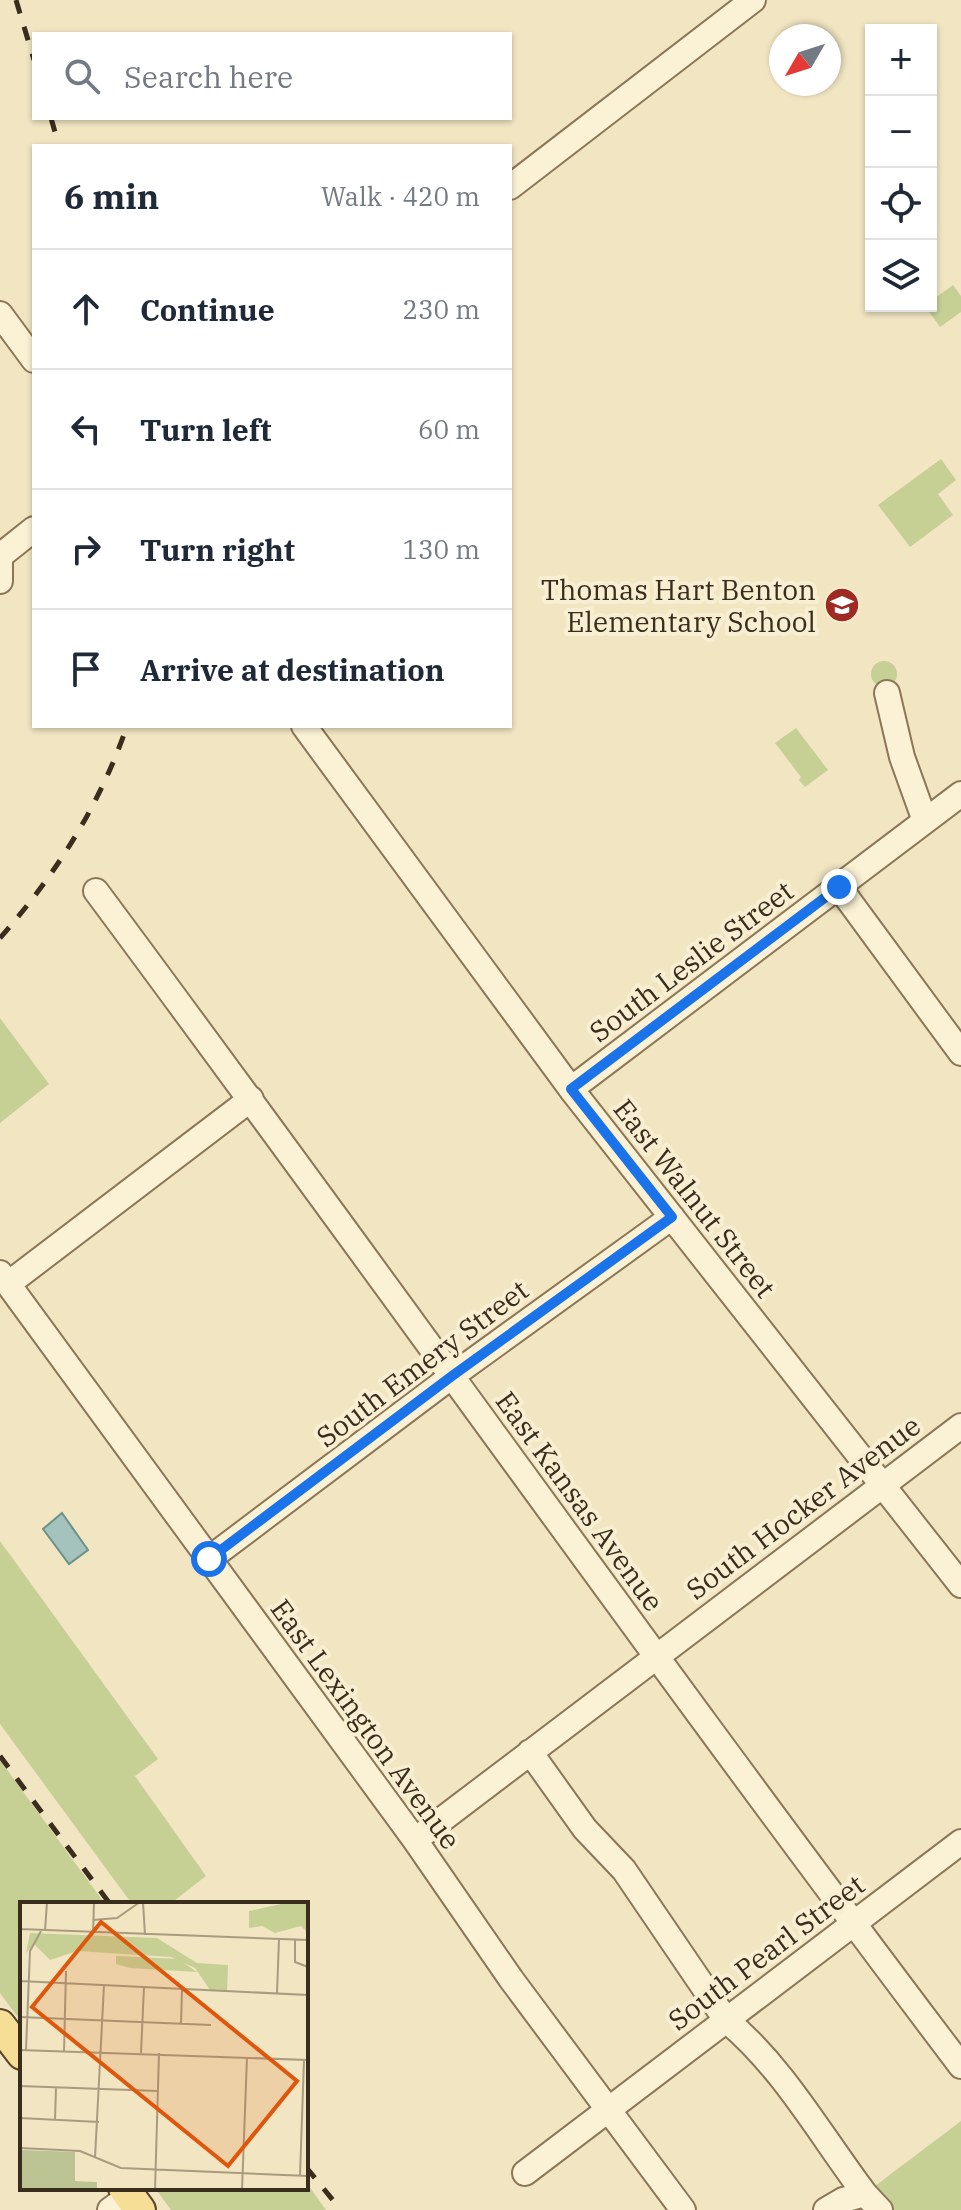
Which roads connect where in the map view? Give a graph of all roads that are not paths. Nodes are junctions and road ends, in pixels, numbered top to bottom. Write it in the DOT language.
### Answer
graph roads {
  1 [pos="753,0"];
  2 [pos="512,185"];
  3 [pos="0,314"];
  4 [pos="32,357"];
  5 [pos="32,531"];
  6 [pos="0,558"];
  7 [pos="0,581"];
  8 [pos="887,693"];
  9 [pos="305,728"];
  10 [pos="961,794"];
  11 [pos="925,821"];
  12 [pos="839,887"];
  13 [pos="96,891"];
  14 [pos="961,1053"];
  15 [pos="571,1089"];
  16 [pos="251,1099"];
  17 [pos="672,1217"];
  18 [pos="4,1279"];
  19 [pos="452,1376"];
  20 [pos="961,1426"];
  21 [pos="883,1484"];
  22 [pos="209,1559"];
  23 [pos="961,1585"];
  24 [pos="656,1657"];
  25 [pos="530,1752"];
  26 [pos="415,1840"];
  27 [pos="961,1842"];
  28 [pos="853,1924"];
  29 [pos="726,2020"];
  30 [pos="0,2025"];
  31 [pos="20,2051"];
  32 [pos="961,2066"];
  33 [pos="607,2109"];
  34 [pos="525,2173"];
  35 [pos="872,2202"];
  36 [pos="683,2210"];
  37 [pos="826,2210"];
  1 -- 2 [label="street"];
  3 -- 4 [label="street"];
  5 -- 6 [label="street"];
  6 -- 7 [label="street"];
  8 -- 11 [label="street"];
  9 -- 15 [label="street, East Walnut Street"];
  10 -- 11 [label="street, South Leslie Street"];
  11 -- 12 [label="street, South Leslie Street"];
  12 -- 14 [label="street"];
  12 -- 15 [label="street, South Leslie Street"];
  13 -- 16 [label="street, East Kansas Avenue"];
  15 -- 17 [label="street, East Walnut Street"];
  16 -- 18 [label="street"];
  16 -- 19 [label="street, East Kansas Avenue"];
  17 -- 19 [label="street, South Emery Street"];
  17 -- 21 [label="street, East Walnut Street"];
  18 -- 22 [label="street, East Lexington Avenue"];
  19 -- 22 [label="street, South Emery Street"];
  19 -- 24 [label="street, East Kansas Avenue"];
  20 -- 21 [label="street, South Hocker Avenue"];
  21 -- 23 [label="street, East Walnut Street"];
  21 -- 24 [label="street, South Hocker Avenue"];
  22 -- 26 [label="street, East Lexington Avenue"];
  24 -- 25 [label="street, South Hocker Avenue"];
  24 -- 28 [label="street, East Kansas Avenue"];
  25 -- 26 [label="street, South Hocker Avenue"];
  25 -- 29 [label="street"];
  26 -- 33 [label="street, East Lexington Avenue"];
  27 -- 28 [label="street, South Pearl Street"];
  28 -- 29 [label="street, South Pearl Street"];
  28 -- 32 [label="street, East Kansas Avenue"];
  29 -- 33 [label="street, South Pearl Street"];
  29 -- 35 [label="street"];
  30 -- 31 [label="main road"];
  33 -- 34 [label="street, South Pearl Street"];
  33 -- 36 [label="street, East Lexington Avenue"];
  35 -- 37 [label="street"];
}
